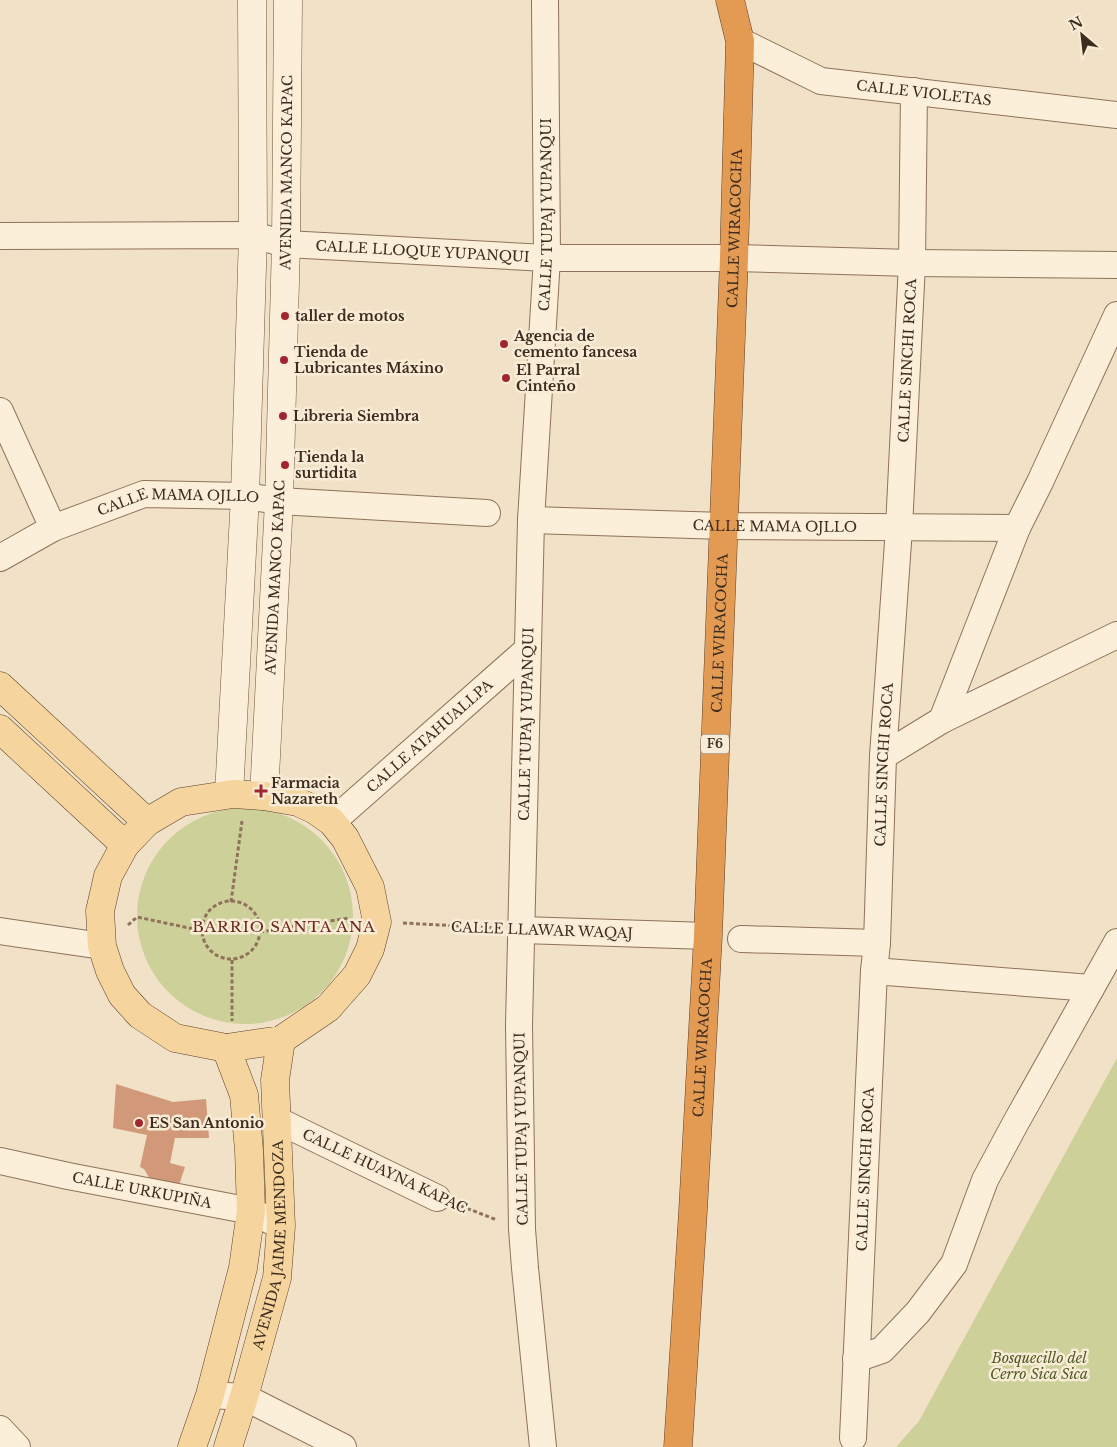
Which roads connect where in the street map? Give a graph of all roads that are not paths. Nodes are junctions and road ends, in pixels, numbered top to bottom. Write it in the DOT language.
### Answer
graph roads {
  1 [pos="252,0"];
  2 [pos="288,0"];
  3 [pos="544,0"];
  4 [pos="730,0"];
  5 [pos="740,41"];
  6 [pos="914,91"];
  7 [pos="1117,115"];
  8 [pos="253,235"];
  9 [pos="0,236"];
  10 [pos="286,244"];
  11 [pos="547,258"];
  12 [pos="734,258"];
  13 [pos="912,263"];
  14 [pos="1117,265"];
  15 [pos="1117,314"];
  16 [pos="0,411"];
  17 [pos="245,496"];
  18 [pos="279,502"];
  19 [pos="487,513"];
  20 [pos="531,520"];
  21 [pos="724,526"];
  22 [pos="53,528"];
  23 [pos="899,528"];
  24 [pos="1018,528"];
  25 [pos="0,558"];
  26 [pos="1117,635"];
  27 [pos="527,650"];
  28 [pos="0,686"];
  29 [pos="942,720"];
  30 [pos="0,729"];
  31 [pos="883,756"];
  32 [pos="231,794"];
  33 [pos="264,796"];
  34 [pos="147,822"];
  35 [pos="332,822"];
  36 [pos="125,846"];
  37 [pos="522,930"];
  38 [pos="0,931"];
  39 [pos="708,936"];
  40 [pos="741,939"];
  41 [pos="1117,942"];
  42 [pos="877,943"];
  43 [pos="102,946"];
  44 [pos="874,971"];
  45 [pos="1091,988"];
  46 [pos="281,1040"];
  47 [pos="230,1048"];
  48 [pos="277,1120"];
  49 [pos="0,1161"];
  50 [pos="437,1198"];
  51 [pos="251,1211"];
  52 [pos="281,1226"];
  53 [pos="856,1359"];
  54 [pos="210,1395"];
  55 [pos="244,1397"];
  56 [pos="0,1429"];
  57 [pos="853,1438"];
  58 [pos="17,1447"];
  59 [pos="192,1447"];
  60 [pos="228,1447"];
  61 [pos="343,1447"];
  62 [pos="543,1447"];
  63 [pos="678,1447"];
  1 -- 8 [label="main road"];
  2 -- 10 [label="main road, AVENIDA MANCO KAPAC"];
  3 -- 11 [label="street, CALLE TUPAJ YUPANQUI"];
  4 -- 5 [label="highway, CALLE WIRACOCHA / F6"];
  5 -- 6 [label="street, CALLE VIOLETAS"];
  5 -- 12 [label="highway, CALLE WIRACOCHA / F6"];
  6 -- 7 [label="street, CALLE VIOLETAS"];
  6 -- 13 [label="street, CALLE SINCHI ROCA"];
  8 -- 9 [label="street, CALLE LLOQUE YUPANQUI"];
  8 -- 10 [label="street, CALLE LLOQUE YUPANQUI"];
  8 -- 17 [label="main road"];
  10 -- 11 [label="street, CALLE LLOQUE YUPANQUI"];
  10 -- 18 [label="main road, AVENIDA MANCO KAPAC"];
  11 -- 12 [label="street, CALLE LLOQUE YUPANQUI"];
  11 -- 20 [label="street, CALLE TUPAJ YUPANQUI"];
  12 -- 13 [label="street, CALLE LLOQUE YUPANQUI"];
  12 -- 21 [label="highway, CALLE WIRACOCHA / F6"];
  13 -- 14 [label="street, CALLE LLOQUE YUPANQUI"];
  13 -- 23 [label="street, CALLE SINCHI ROCA"];
  15 -- 24 [label="street"];
  16 -- 22 [label="street"];
  17 -- 18 [label="street, CALLE MAMA OJLLO"];
  17 -- 22 [label="street, CALLE MAMA OJLLO"];
  17 -- 32 [label="main road"];
  18 -- 19 [label="street, CALLE MAMA OJLLO"];
  18 -- 33 [label="main road, AVENIDA MANCO KAPAC"];
  20 -- 21 [label="street, CALLE MAMA OJLLO"];
  20 -- 27 [label="street, CALLE TUPAJ YUPANQUI"];
  21 -- 23 [label="street, CALLE MAMA OJLLO"];
  21 -- 39 [label="highway, CALLE WIRACOCHA / F6"];
  22 -- 25 [label="street, CALLE MAMA OJLLO"];
  23 -- 24 [label="street, CALLE MAMA OJLLO"];
  23 -- 31 [label="street, CALLE SINCHI ROCA"];
  24 -- 29 [label="street"];
  26 -- 29 [label="street"];
  27 -- 35 [label="street, CALLE ATAHUALLPA"];
  27 -- 37 [label="street, CALLE TUPAJ YUPANQUI"];
  28 -- 34 [label="main road"];
  29 -- 31 [label="street"];
  30 -- 36 [label="main road"];
  31 -- 42 [label="street, CALLE SINCHI ROCA"];
  32 -- 33 [label="main road"];
  32 -- 34 [label="main road"];
  33 -- 35 [label="main road"];
  34 -- 36 [label="main road"];
  35 -- 46 [label="main road"];
  36 -- 43 [label="main road"];
  37 -- 39 [label="street, CALLE LLAWAR WAQAJ"];
  37 -- 62 [label="street, CALLE TUPAJ YUPANQUI"];
  38 -- 43 [label="street"];
  39 -- 63 [label="highway, CALLE WIRACOCHA / F6"];
  40 -- 42 [label="street"];
  41 -- 45 [label="street"];
  42 -- 44 [label="street, CALLE SINCHI ROCA"];
  43 -- 47 [label="main road"];
  44 -- 45 [label="street"];
  44 -- 53 [label="street, CALLE SINCHI ROCA"];
  45 -- 53 [label="street"];
  46 -- 47 [label="main road"];
  46 -- 48 [label="main road, AVENIDA JAIME MENDOZA"];
  47 -- 51 [label="main road, AVENIDA JAIME MENDOZA"];
  48 -- 50 [label="street, CALLE HUAYNA KAPAC"];
  48 -- 52 [label="main road, AVENIDA JAIME MENDOZA"];
  49 -- 51 [label="street, CALLE URKUPIÑA"];
  51 -- 52 [label="street, CALLE URKUPIÑA"];
  51 -- 54 [label="main road, AVENIDA JAIME MENDOZA"];
  52 -- 55 [label="main road, AVENIDA JAIME MENDOZA"];
  53 -- 57 [label="street, CALLE SINCHI ROCA"];
  54 -- 55 [label="street"];
  54 -- 59 [label="main road, AVENIDA JAIME MENDOZA"];
  55 -- 60 [label="main road, AVENIDA JAIME MENDOZA"];
  55 -- 61 [label="street"];
  56 -- 58 [label="street"];
}
